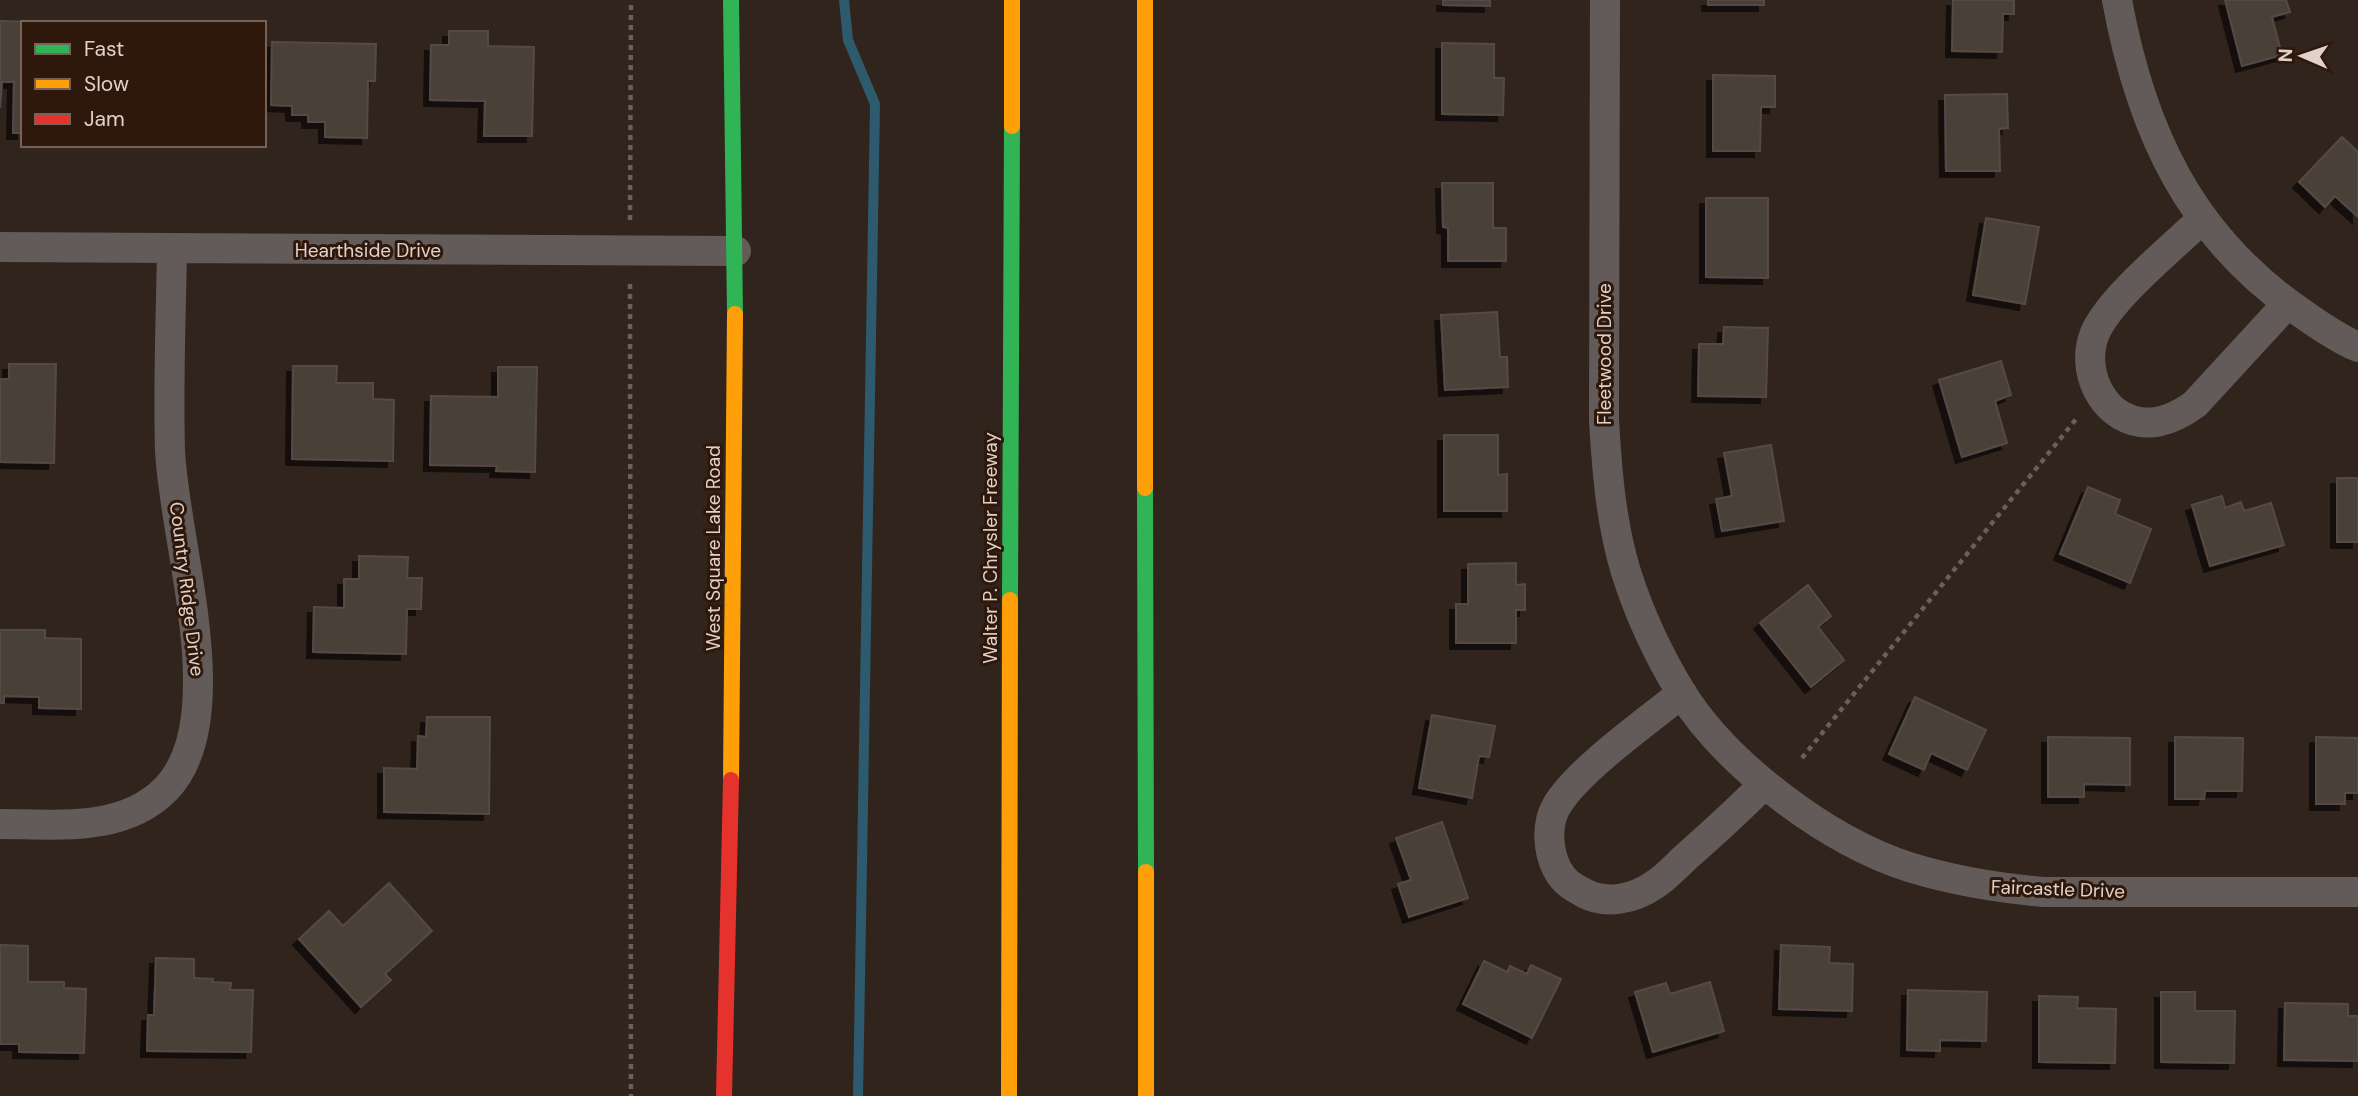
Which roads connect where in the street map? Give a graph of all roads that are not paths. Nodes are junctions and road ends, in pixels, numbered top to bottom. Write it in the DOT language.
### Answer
graph roads {
  1 [pos="731,0"];
  2 [pos="1012,0"];
  3 [pos="1145,0"];
  4 [pos="1605,0"];
  5 [pos="2117,0"];
  6 [pos="2202,219"];
  7 [pos="0,247"];
  8 [pos="172,248"];
  9 [pos="736,251"];
  10 [pos="2288,303"];
  11 [pos="2358,348"];
  12 [pos="1682,693"];
  13 [pos="1718,738"];
  14 [pos="1764,784"];
  15 [pos="0,824"];
  16 [pos="2358,892"];
  17 [pos="724,1096"];
  18 [pos="1009,1096"];
  19 [pos="1146,1096"];
  1 -- 9 [label="main road, West Square Lake Road"];
  2 -- 18 [label="main road, Walter P. Chrysler Freeway"];
  3 -- 19 [label="main road"];
  4 -- 12 [label="street, Fleetwood Drive"];
  5 -- 6 [label="street"];
  6 -- 10 [label="street"];
  6 -- 10 [label="street"];
  7 -- 8 [label="street, Hearthside Drive"];
  8 -- 9 [label="street, Hearthside Drive"];
  8 -- 15 [label="street, Country Ridge Drive"];
  9 -- 17 [label="main road, West Square Lake Road"];
  10 -- 11 [label="street"];
  12 -- 13 [label="street, Fleetwood Drive"];
  12 -- 14 [label="street"];
  13 -- 14 [label="street, Faircastle Drive"];
  14 -- 16 [label="street, Faircastle Drive"];
}
